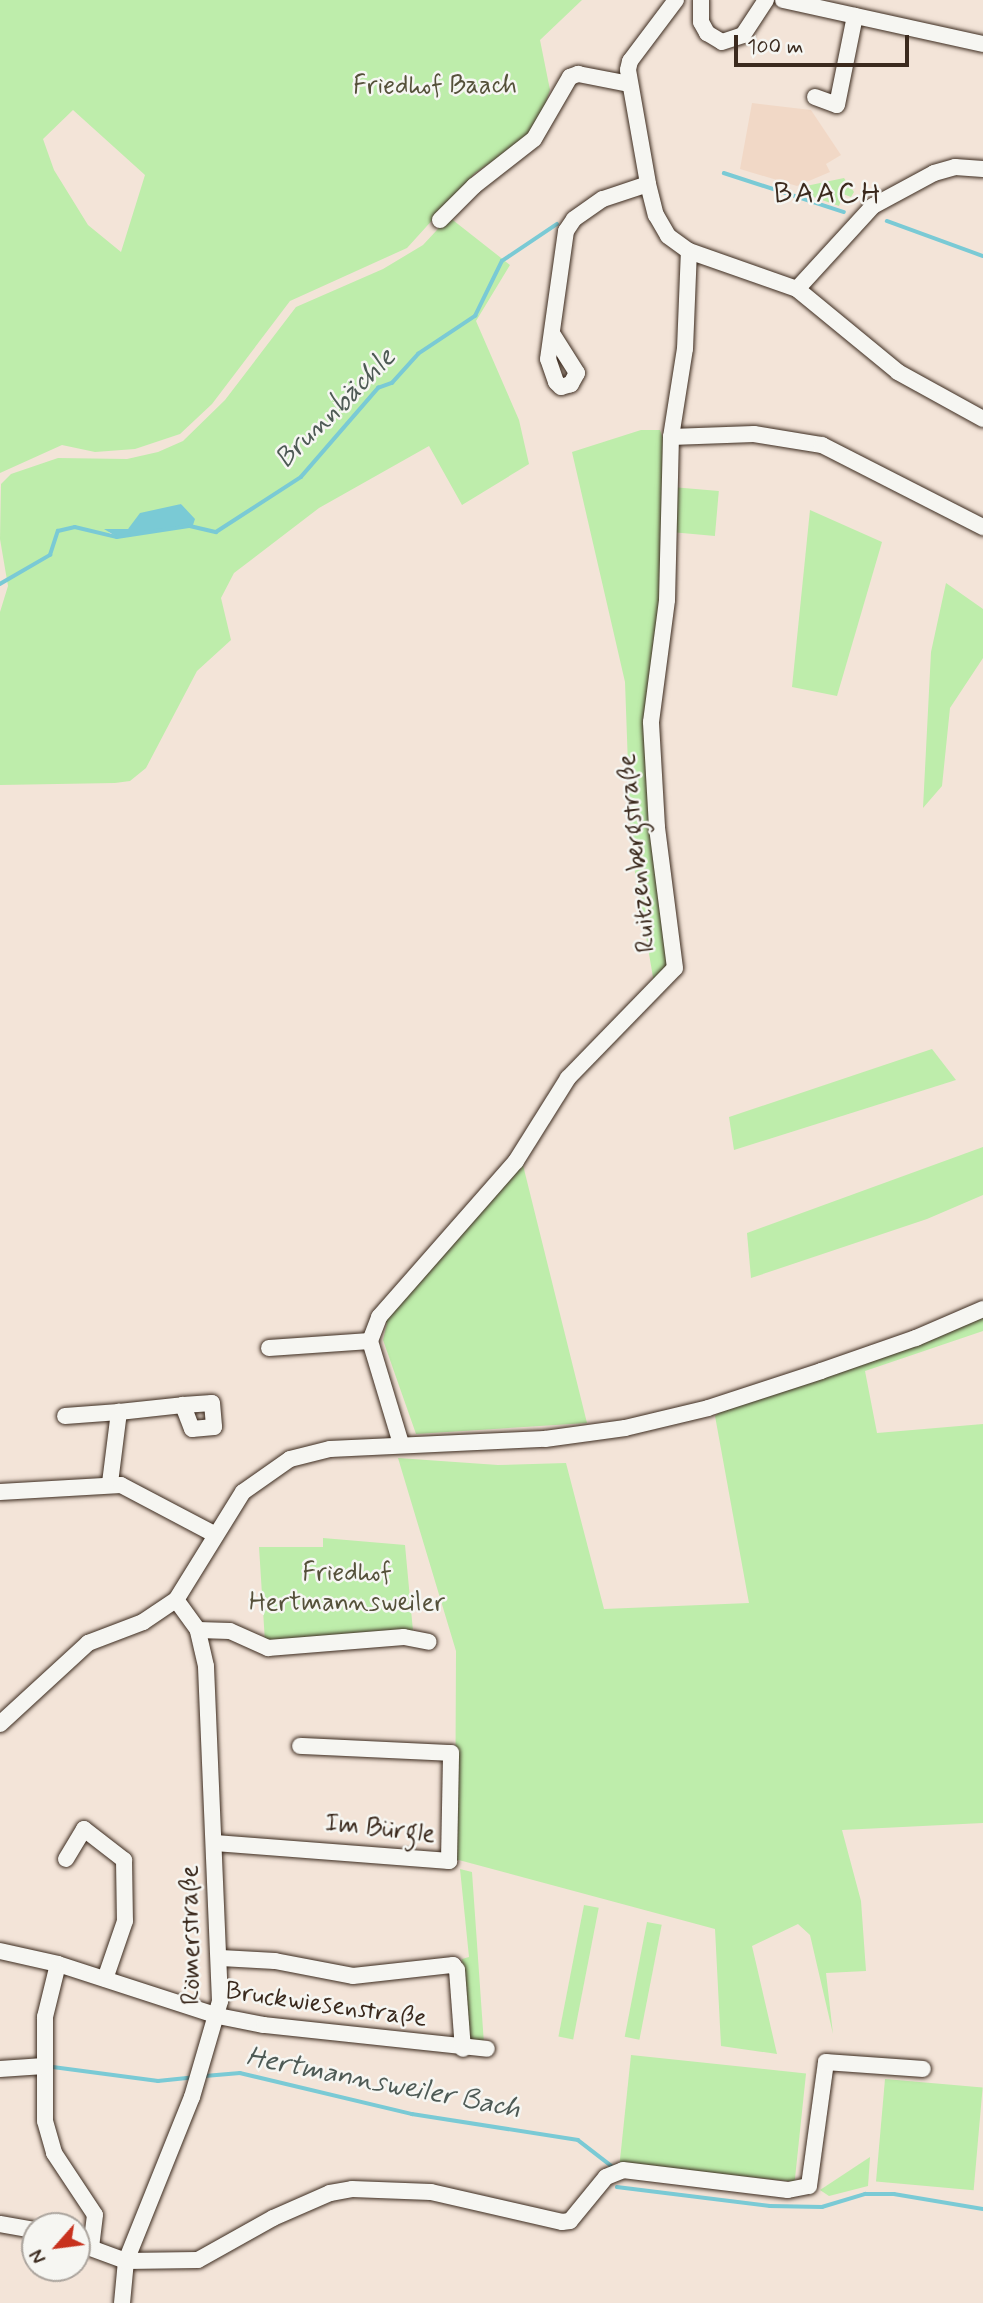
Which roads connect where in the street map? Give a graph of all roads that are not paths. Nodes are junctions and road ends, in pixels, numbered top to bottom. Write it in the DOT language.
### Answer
graph roads {
  1 [pos="676,0"];
  2 [pos="701,0"];
  3 [pos="766,0"];
  4 [pos="783,0"];
  5 [pos="855,16"];
  6 [pos="983,44"];
  7 [pos="630,84"];
  8 [pos="815,97"];
  9 [pos="983,169"];
  10 [pos="648,184"];
  11 [pos="440,220"];
  12 [pos="689,251"];
  13 [pos="797,289"];
  14 [pos="552,335"];
  15 [pos="983,418"];
  16 [pos="671,438"];
  17 [pos="983,527"];
  18 [pos="983,1309"];
  19 [pos="370,1341"];
  20 [pos="269,1348"];
  21 [pos="183,1405"];
  22 [pos="119,1412"];
  23 [pos="65,1416"];
  24 [pos="401,1444"];
  25 [pos="110,1483"];
  26 [pos="0,1492"];
  27 [pos="216,1535"];
  28 [pos="177,1600"];
  29 [pos="198,1630"];
  30 [pos="429,1642"];
  31 [pos="0,1724"];
  32 [pos="300,1746"];
  33 [pos="215,1843"];
  34 [pos="66,1859"];
  35 [pos="0,1951"];
  36 [pos="221,1958"];
  37 [pos="58,1964"];
  38 [pos="105,1979"];
  39 [pos="218,2016"];
  40 [pos="463,2049"];
  41 [pos="487,2049"];
  42 [pos="44,2066"];
  43 [pos="0,2068"];
  44 [pos="923,2069"];
  45 [pos="0,2224"];
  46 [pos="21,2228"];
  47 [pos="91,2228"];
  48 [pos="91,2248"];
  49 [pos="126,2261"];
  50 [pos="122,2303"];
  1 -- 7 [label="street"];
  2 -- 3 [label="street"];
  4 -- 5 [label="street"];
  5 -- 6 [label="street"];
  5 -- 8 [label="street"];
  7 -- 10 [label="street"];
  7 -- 11 [label="street"];
  9 -- 13 [label="street"];
  10 -- 12 [label="street"];
  10 -- 14 [label="street"];
  12 -- 13 [label="street"];
  12 -- 16 [label="street, Ruitzenbergstraße"];
  13 -- 15 [label="street"];
  16 -- 17 [label="street"];
  16 -- 19 [label="street, Ruitzenbergstraße"];
  18 -- 24 [label="street"];
  19 -- 20 [label="street"];
  19 -- 24 [label="street"];
  21 -- 22 [label="street"];
  22 -- 23 [label="street"];
  22 -- 25 [label="street"];
  24 -- 27 [label="street"];
  25 -- 26 [label="street"];
  25 -- 27 [label="street"];
  27 -- 28 [label="street"];
  28 -- 29 [label="street, Römerstraße"];
  28 -- 31 [label="street"];
  29 -- 30 [label="street"];
  29 -- 33 [label="street, Römerstraße"];
  32 -- 33 [label="street, Im Bürgle"];
  33 -- 36 [label="street, Römerstraße"];
  34 -- 38 [label="street"];
  35 -- 37 [label="street, Bruckwiesenstraße"];
  36 -- 39 [label="street, Römerstraße"];
  36 -- 40 [label="street"];
  37 -- 38 [label="street, Bruckwiesenstraße"];
  37 -- 42 [label="street"];
  38 -- 39 [label="street, Bruckwiesenstraße"];
  39 -- 40 [label="street, Bruckwiesenstraße"];
  39 -- 49 [label="street, Römerstraße"];
  40 -- 41 [label="street, Bruckwiesenstraße"];
  42 -- 43 [label="street"];
  42 -- 47 [label="street"];
  44 -- 49 [label="street"];
  45 -- 46 [label="street"];
  48 -- 49 [label="street"];
  49 -- 50 [label="street, Römerstraße"];
}
